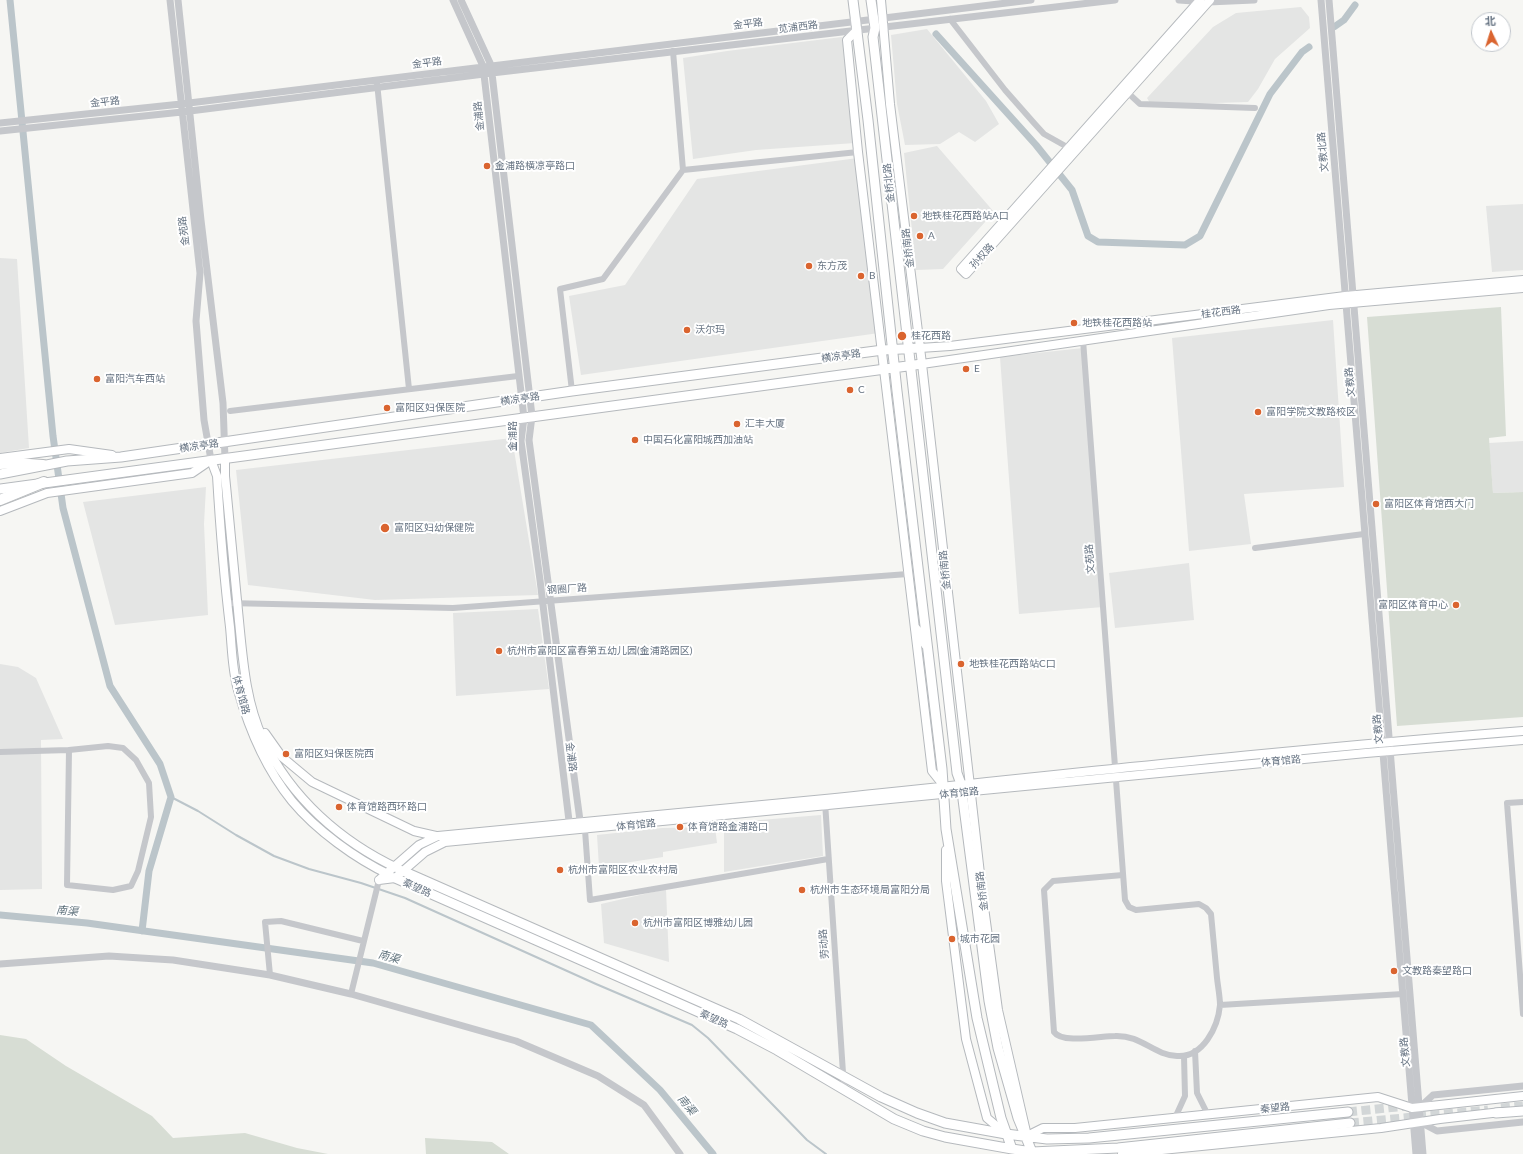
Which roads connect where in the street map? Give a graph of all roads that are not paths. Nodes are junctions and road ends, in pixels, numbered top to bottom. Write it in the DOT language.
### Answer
graph roads {
  1 [pos="170,0"];
  2 [pos="178,0"];
  3 [pos="453,0"];
  4 [pos="461,0"];
  5 [pos="853,0"];
  6 [pos="871,0"];
  7 [pos="881,0"];
  8 [pos="1031,0"];
  9 [pos="1115,0"];
  10 [pos="1179,0"];
  11 [pos="1254,0"];
  12 [pos="1321,0"];
  13 [pos="1329,0"];
  14 [pos="1199,1"];
  15 [pos="1209,1"];
  16 [pos="950,19"];
  17 [pos="879,23"];
  18 [pos="856,25"];
  19 [pos="673,51"];
  20 [pos="491,65"];
  21 [pos="483,66"];
  22 [pos="488,73"];
  23 [pos="377,83"];
  24 [pos="1127,92"];
  25 [pos="190,103"];
  26 [pos="181,104"];
  27 [pos="890,104"];
  28 [pos="1255,108"];
  29 [pos="190,111"];
  30 [pos="182,112"];
  31 [pos="4,123"];
  32 [pos="882,123"];
  33 [pos="0,131"];
  34 [pos="1069,148"];
  35 [pos="858,152"];
  36 [pos="1066,156"];
  37 [pos="683,170"];
  38 [pos="1050,174"];
  39 [pos="1523,280"];
  40 [pos="1523,288"];
  41 [pos="1354,298"];
  42 [pos="1345,299"];
  43 [pos="1083,340"];
  44 [pos="908,348"];
  45 [pos="920,348"];
  46 [pos="882,350"];
  47 [pos="893,350"];
  48 [pos="922,364"];
  49 [pos="909,366"];
  50 [pos="895,368"];
  51 [pos="885,369"];
  52 [pos="518,376"];
  53 [pos="409,389"];
  54 [pos="572,391"];
  55 [pos="525,398"];
  56 [pos="230,411"];
  57 [pos="528,417"];
  58 [pos="226,442"];
  59 [pos="207,444"];
  60 [pos="121,457"];
  61 [pos="0,458"];
  62 [pos="225,459"];
  63 [pos="211,460"];
  64 [pos="0,464"];
  65 [pos="43,465"];
  66 [pos="0,474"];
  67 [pos="44,482"];
  68 [pos="0,489"];
  69 [pos="0,500"];
  70 [pos="0,511"];
  71 [pos="1364,534"];
  72 [pos="1255,548"];
  73 [pos="908,574"];
  74 [pos="947,588"];
  75 [pos="551,600"];
  76 [pos="542,601"];
  77 [pos="227,603"];
  78 [pos="237,603"];
  79 [pos="938,607"];
  80 [pos="916,629"];
  81 [pos="927,647"];
  82 [pos="254,715"];
  83 [pos="1523,731"];
  84 [pos="1523,740"];
  85 [pos="1385,741"];
  86 [pos="69,750"];
  87 [pos="1386,751"];
  88 [pos="0,752"];
  89 [pos="1116,767"];
  90 [pos="1117,776"];
  91 [pos="966,788"];
  92 [pos="944,790"];
  93 [pos="1523,802"];
  94 [pos="825,803"];
  95 [pos="570,827"];
  96 [pos="582,827"];
  97 [pos="946,829"];
  98 [pos="438,836"];
  99 [pos="445,842"];
  100 [pos="828,859"];
  101 [pos="394,866"];
  102 [pos="403,871"];
  103 [pos="1123,875"];
  104 [pos="390,876"];
  105 [pos="378,882"];
  106 [pos="363,941"];
  107 [pos="0,964"];
  108 [pos="270,975"];
  109 [pos="351,994"];
  110 [pos="1403,994"];
  111 [pos="1220,1005"];
  112 [pos="1523,1014"];
  113 [pos="1195,1051"];
  114 [pos="1184,1056"];
  115 [pos="843,1076"];
  116 [pos="1523,1086"];
  117 [pos="844,1088"];
  118 [pos="1523,1096"];
  119 [pos="1416,1108"];
  120 [pos="1523,1110"];
  121 [pos="1348,1112"];
  122 [pos="1496,1113"];
  123 [pos="1208,1115"];
  124 [pos="1175,1118"];
  125 [pos="1523,1122"];
  126 [pos="1350,1123"];
  127 [pos="1417,1123"];
  128 [pos="1006,1134"];
  129 [pos="1027,1136"];
  130 [pos="1013,1152"];
  131 [pos="1035,1153"];
  132 [pos="680,1154"];
  133 [pos="1122,1154"];
  134 [pos="1416,1154"];
  135 [pos="1423,1154"];
  1 -- 26 [label="street, 金苑路"];
  2 -- 25 [label="street"];
  3 -- 21 [label="street, 金浦路"];
  4 -- 20 [label="street, 金浦路"];
  5 -- 18 [label="main road, 金桥北路"];
  6 -- 17 [label="main road, 金桥北路"];
  7 -- 17 [label="main road, 金桥南路"];
  8 -- 17 [label="street, 苋浦西路"];
  9 -- 16 [label="street, 苋浦西路"];
  10 -- 14 [label="street"];
  11 -- 15 [label="street"];
  12 -- 42 [label="street, 文教北路"];
  13 -- 41 [label="street, 文教北路"];
  14 -- 15 [label="street"];
  14 -- 34 [label="main road, 孙权路"];
  15 -- 24 [label="main road, 孙权路"];
  16 -- 17 [label="street, 苋浦西路"];
  16 -- 34 [label="street"];
  17 -- 18 [label="street, 苋浦西路"];
  17 -- 27 [label="main road, 金桥南路"];
  17 -- 32 [label="main road, 金桥北路"];
  18 -- 19 [label="street, 苋浦西路"];
  18 -- 20 [label="street, 金平路"];
  18 -- 35 [label="main road"];
  18 -- 47 [label="main road, 金桥北路"];
  19 -- 22 [label="street, 苋浦西路"];
  19 -- 37 [label="street"];
  20 -- 21 [label="street, 金平路"];
  20 -- 22 [label="street, 金浦路"];
  21 -- 22 [label="street, 金浦路"];
  21 -- 23 [label="street, 金平路"];
  22 -- 23 [label="street, 金平路"];
  22 -- 52 [label="street, 金浦路"];
  22 -- 55 [label="street, 金浦路"];
  23 -- 25 [label="street, 金平路"];
  23 -- 29 [label="street, 金平路"];
  23 -- 53 [label="street"];
  24 -- 28 [label="street"];
  24 -- 36 [label="main road, 孙权路"];
  25 -- 26 [label="street, 金平路"];
  25 -- 29 [label="street"];
  26 -- 30 [label="street, 金苑路"];
  26 -- 31 [label="street, 金平路"];
  27 -- 32 [label="main road"];
  27 -- 45 [label="main road, 金桥南路"];
  29 -- 30 [label="street, 金平路"];
  29 -- 58 [label="street"];
  30 -- 33 [label="street, 金平路"];
  30 -- 59 [label="street, 金苑路"];
  32 -- 44 [label="main road, 金桥北路"];
  34 -- 36 [label="main road, 孙权路"];
  35 -- 37 [label="street"];
  35 -- 46 [label="main road"];
  36 -- 38 [label="main road, 孙权路"];
  37 -- 54 [label="street"];
  38 -- 38 [label="main road, 孙权路"];
  39 -- 41 [label="main road, 桂花西路"];
  40 -- 41 [label="main road, 桂花西路"];
  41 -- 42 [label="main road, 桂花西路"];
  41 -- 85 [label="street, 文教路"];
  42 -- 43 [label="main road, 桂花西路"];
  42 -- 45 [label="main road, 桂花西路"];
  42 -- 71 [label="street, 文教路"];
  43 -- 48 [label="main road, 桂花西路"];
  43 -- 89 [label="street, 文苑路"];
  44 -- 45 [label="main road, 横凉亭路"];
  44 -- 47 [label="main road, 横凉亭路"];
  44 -- 49 [label="main road, 金桥北路"];
  45 -- 48 [label="main road, 金桥南路"];
  46 -- 47 [label="main road, 横凉亭路"];
  46 -- 51 [label="main road"];
  46 -- 54 [label="main road, 横凉亭路"];
  47 -- 50 [label="main road, 金桥北路"];
  48 -- 49 [label="main road, 横凉亭路"];
  48 -- 74 [label="main road, 金桥南路"];
  49 -- 50 [label="main road, 横凉亭路"];
  49 -- 79 [label="main road, 金桥南路"];
  50 -- 51 [label="main road, 横凉亭路"];
  50 -- 81 [label="main road"];
  51 -- 57 [label="main road, 横凉亭路"];
  51 -- 73 [label="main road"];
  52 -- 53 [label="street"];
  52 -- 55 [label="street, 金浦路"];
  53 -- 56 [label="street"];
  54 -- 55 [label="main road, 横凉亭路"];
  55 -- 57 [label="street, 金浦路"];
  55 -- 58 [label="main road, 横凉亭路"];
  57 -- 62 [label="main road, 横凉亭路"];
  57 -- 75 [label="street, 金浦路"];
  57 -- 76 [label="street, 金浦路"];
  58 -- 59 [label="main road, 横凉亭路"];
  58 -- 62 [label="street"];
  59 -- 60 [label="main road, 横凉亭路"];
  59 -- 63 [label="street, 金苑路"];
  60 -- 61 [label="main road, 横凉亭路"];
  60 -- 65 [label="main road, 横凉亭路"];
  62 -- 63 [label="main road, 横凉亭路"];
  62 -- 78 [label="main road, 体育馆路"];
  63 -- 67 [label="main road, 横凉亭路"];
  63 -- 70 [label="main road, 横凉亭路"];
  63 -- 77 [label="main road, 体育馆路"];
  64 -- 65 [label="highway"];
  65 -- 66 [label="main road, 横凉亭路"];
  67 -- 68 [label="main road, 横凉亭路"];
  67 -- 69 [label="highway"];
  71 -- 72 [label="street"];
  71 -- 85 [label="street, 文教路"];
  73 -- 75 [label="street, 钢圈厂路"];
  73 -- 80 [label="main road"];
  74 -- 79 [label="main road"];
  74 -- 91 [label="main road, 金桥南路"];
  75 -- 76 [label="street, 钢圈厂路"];
  75 -- 96 [label="street, 金浦路"];
  76 -- 78 [label="street, 钢圈厂路"];
  76 -- 95 [label="street, 金浦路"];
  77 -- 78 [label="street, 钢圈厂路"];
  77 -- 104 [label="main road, 体育馆路"];
  78 -- 82 [label="main road, 体育馆路"];
  79 -- 91 [label="main road, 金桥南路"];
  80 -- 81 [label="main road"];
  80 -- 92 [label="main road"];
  81 -- 92 [label="main road"];
  82 -- 98 [label="main road, 体育馆路"];
  82 -- 101 [label="main road, 体育馆路"];
  83 -- 85 [label="main road, 体育馆路"];
  84 -- 87 [label="main road, 体育馆路"];
  85 -- 87 [label="street, 文教路"];
  85 -- 89 [label="main road, 体育馆路"];
  86 -- 86 [label="street"];
  86 -- 88 [label="street"];
  87 -- 90 [label="main road, 体育馆路"];
  87 -- 110 [label="street, 文教路"];
  87 -- 119 [label="street, 文教路"];
  89 -- 90 [label="street, 文苑路"];
  89 -- 91 [label="main road, 体育馆路"];
  90 -- 91 [label="main road, 体育馆路"];
  90 -- 103 [label="street, 文苑路"];
  91 -- 92 [label="main road, 体育馆路"];
  91 -- 129 [label="main road, 金桥南路"];
  92 -- 94 [label="main road, 体育馆路"];
  92 -- 97 [label="main road"];
  93 -- 112 [label="street"];
  94 -- 96 [label="main road, 体育馆路"];
  94 -- 100 [label="street, 劳动路"];
  95 -- 96 [label="main road, 体育馆路"];
  95 -- 98 [label="main road, 体育馆路"];
  95 -- 99 [label="main road, 体育馆路"];
  96 -- 100 [label="street"];
  97 -- 128 [label="main road"];
  97 -- 128 [label="main road"];
  98 -- 99 [label="main road"];
  98 -- 101 [label="main road, 体育馆路"];
  99 -- 102 [label="main road, 体育馆路"];
  100 -- 115 [label="street, 劳动路"];
  101 -- 102 [label="main road, 体育馆路"];
  101 -- 104 [label="main road, 体育馆路"];
  102 -- 104 [label="main road, 体育馆路"];
  102 -- 115 [label="main road, 秦望路"];
  103 -- 111 [label="street, 文苑路"];
  103 -- 114 [label="street"];
  104 -- 105 [label="main road"];
  104 -- 117 [label="main road, 秦望路"];
  105 -- 106 [label="street"];
  106 -- 108 [label="street"];
  106 -- 109 [label="street"];
  107 -- 108 [label="street"];
  108 -- 109 [label="street"];
  109 -- 132 [label="street"];
  110 -- 111 [label="street"];
  110 -- 119 [label="street, 文教路"];
  111 -- 113 [label="street"];
  113 -- 114 [label="street"];
  113 -- 123 [label="street"];
  114 -- 124 [label="street"];
  115 -- 117 [label="street, 劳动路"];
  115 -- 128 [label="main road, 秦望路"];
  116 -- 119 [label="street"];
  117 -- 130 [label="main road, 秦望路"];
  118 -- 119 [label="main road, 秦望路"];
  119 -- 123 [label="main road, 秦望路"];
  119 -- 127 [label="street, 文教路"];
  120 -- 122 [label="main road"];
  121 -- 129 [label="main road, 秦望路"];
  122 -- 127 [label="main road"];
  123 -- 124 [label="main road, 秦望路"];
  124 -- 129 [label="main road, 秦望路"];
  125 -- 127 [label="street"];
  126 -- 131 [label="main road, 秦望路"];
  127 -- 133 [label="main road"];
  127 -- 134 [label="street, 文教路"];
  127 -- 135 [label="street, 文教路"];
  128 -- 129 [label="main road, 秦望路"];
  128 -- 130 [label="main road"];
  129 -- 131 [label="main road, 金桥南路"];
  130 -- 131 [label="main road, 秦望路"];
}
